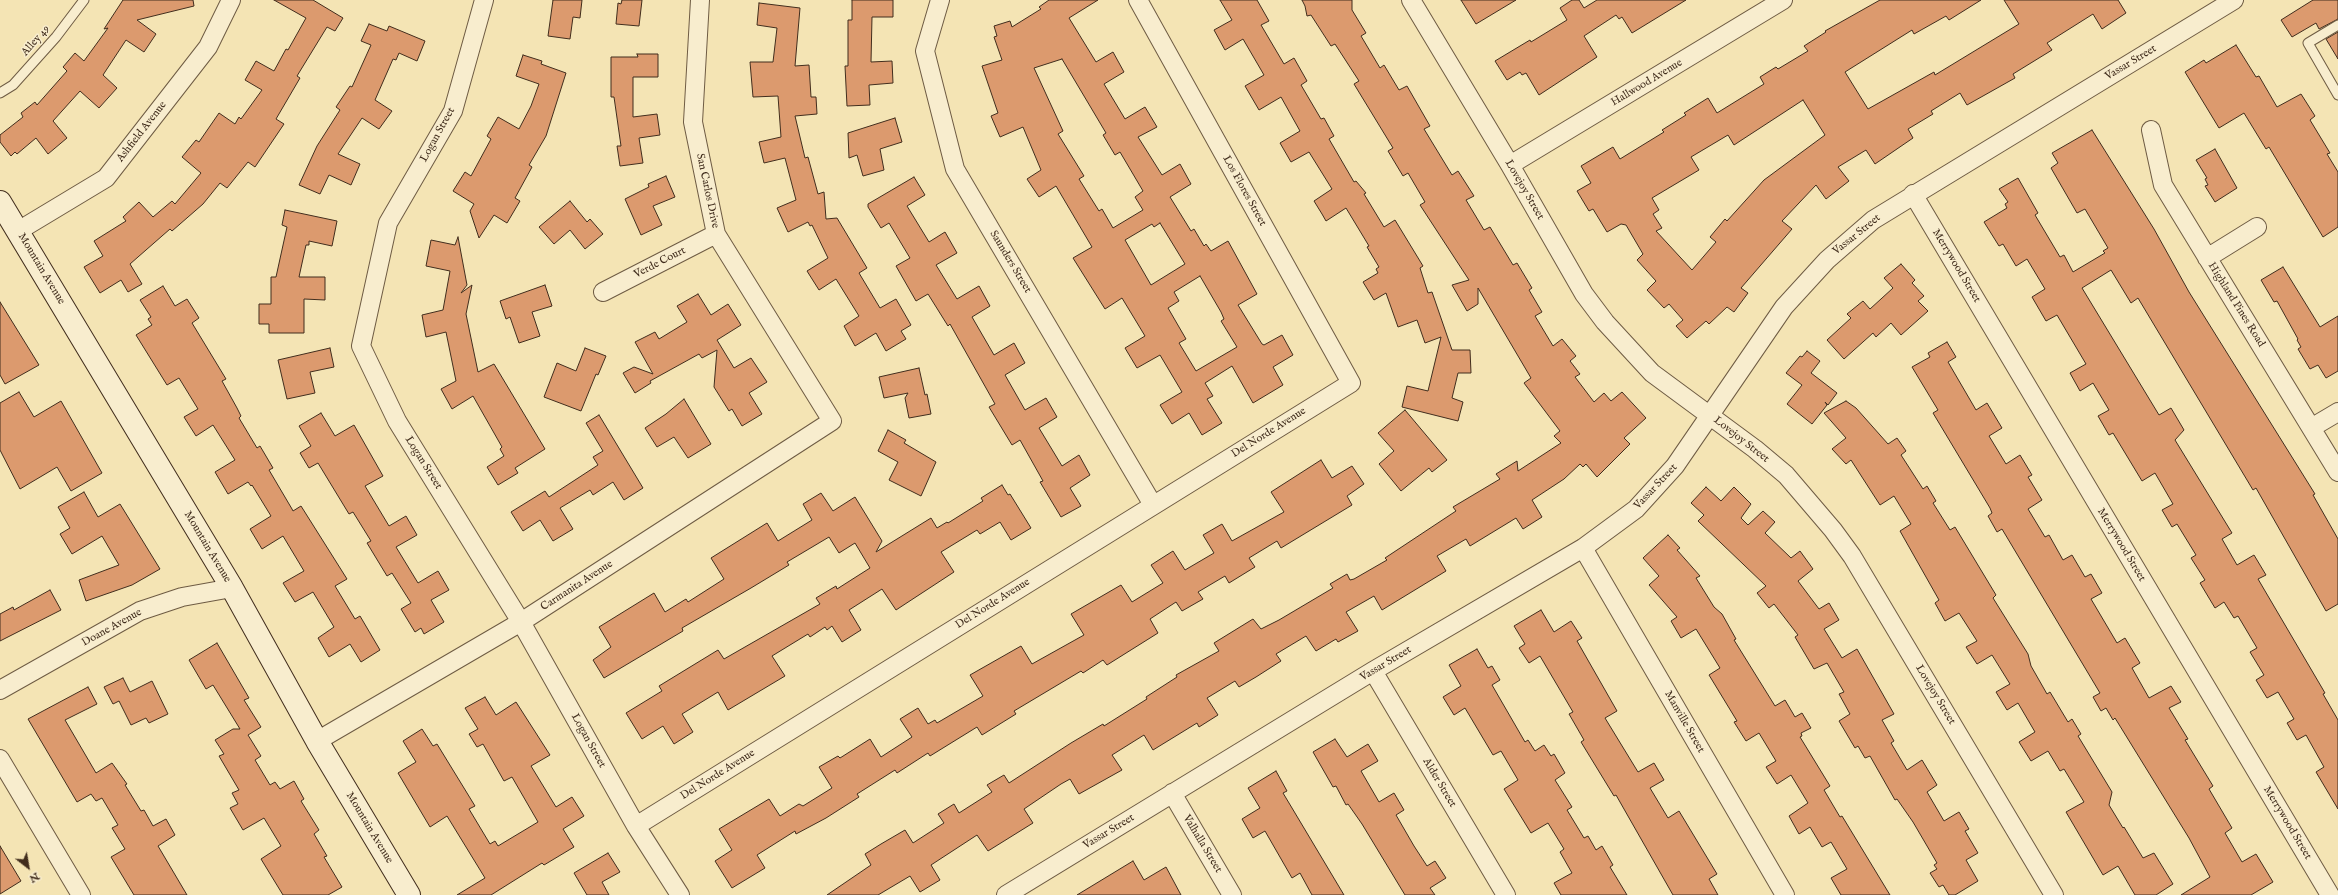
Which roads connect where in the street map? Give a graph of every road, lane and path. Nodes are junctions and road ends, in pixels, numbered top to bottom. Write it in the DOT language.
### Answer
graph roads {
  1 [pos="84,0"];
  2 [pos="231,0"];
  3 [pos="484,0"];
  4 [pos="700,0"];
  5 [pos="940,0"];
  6 [pos="1138,0"];
  7 [pos="1411,0"];
  8 [pos="1783,0"];
  9 [pos="2234,0"];
  10 [pos="2338,25"];
  11 [pos="0,93"];
  12 [pos="2338,95"];
  13 [pos="2151,130"];
  14 [pos="1510,165"];
  15 [pos="1913,194"];
  16 [pos="0,202"];
  17 [pos="2257,227"];
  18 [pos="18,231"];
  19 [pos="716,234"];
  20 [pos="2207,258"];
  21 [pos="603,292"];
  22 [pos="1351,382"];
  23 [pos="2338,412"];
  24 [pos="1710,416"];
  25 [pos="832,421"];
  26 [pos="2311,428"];
  27 [pos="2338,472"];
  28 [pos="1153,505"];
  29 [pos="1583,548"];
  30 [pos="232,588"];
  31 [pos="521,622"];
  32 [pos="1373,671"];
  33 [pos="0,690"];
  34 [pos="317,741"];
  35 [pos="0,758"];
  36 [pos="1172,793"];
  37 [pos="636,826"];
  38 [pos="81,895"];
  39 [pos="409,895"];
  40 [pos="680,895"];
  41 [pos="1006,895"];
  42 [pos="1232,895"];
  43 [pos="1506,895"];
  44 [pos="1785,895"];
  45 [pos="2054,895"];
  46 [pos="2330,895"];
  1 -- 11 [label="lane, Alley 49"];
  2 -- 18 [label="street, Ashfield Avenue"];
  3 -- 31 [label="street, Logan Street"];
  4 -- 19 [label="street, San Carlos Drive"];
  5 -- 28 [label="street, Saunders Street"];
  6 -- 22 [label="street, Los Flores Street"];
  7 -- 14 [label="street, Lovejoy Street"];
  8 -- 14 [label="street, Hallwood Avenue"];
  9 -- 15 [label="street, Vassar Street"];
  10 -- 12 [label="lane"];
  13 -- 20 [label="street, Highland Pines Road"];
  14 -- 24 [label="street, Lovejoy Street"];
  15 -- 24 [label="street, Vassar Street"];
  15 -- 46 [label="street, Merrywood Street"];
  16 -- 18 [label="street, Mountain Avenue"];
  17 -- 20 [label="street"];
  18 -- 30 [label="street, Mountain Avenue"];
  19 -- 21 [label="street, Verde Court"];
  19 -- 25 [label="street, San Carlos Drive"];
  20 -- 26 [label="street, Highland Pines Road"];
  22 -- 28 [label="street, Del Norde Avenue"];
  23 -- 26 [label="street"];
  24 -- 29 [label="street, Vassar Street"];
  24 -- 45 [label="street, Lovejoy Street"];
  25 -- 31 [label="street, Carmanita Avenue"];
  26 -- 27 [label="street, Highland Pines Road"];
  28 -- 37 [label="street, Del Norde Avenue"];
  29 -- 32 [label="street, Vassar Street"];
  29 -- 44 [label="street, Manville Street"];
  30 -- 33 [label="street, Doane Avenue"];
  30 -- 34 [label="street, Mountain Avenue"];
  31 -- 34 [label="street, Carmanita Avenue"];
  31 -- 37 [label="street, Logan Street"];
  32 -- 36 [label="street, Vassar Street"];
  32 -- 43 [label="street, Alder Street"];
  34 -- 39 [label="street, Mountain Avenue"];
  35 -- 38 [label="street"];
  36 -- 41 [label="street, Vassar Street"];
  36 -- 42 [label="street, Valhalla Street"];
  37 -- 40 [label="street, Logan Street"];
}
